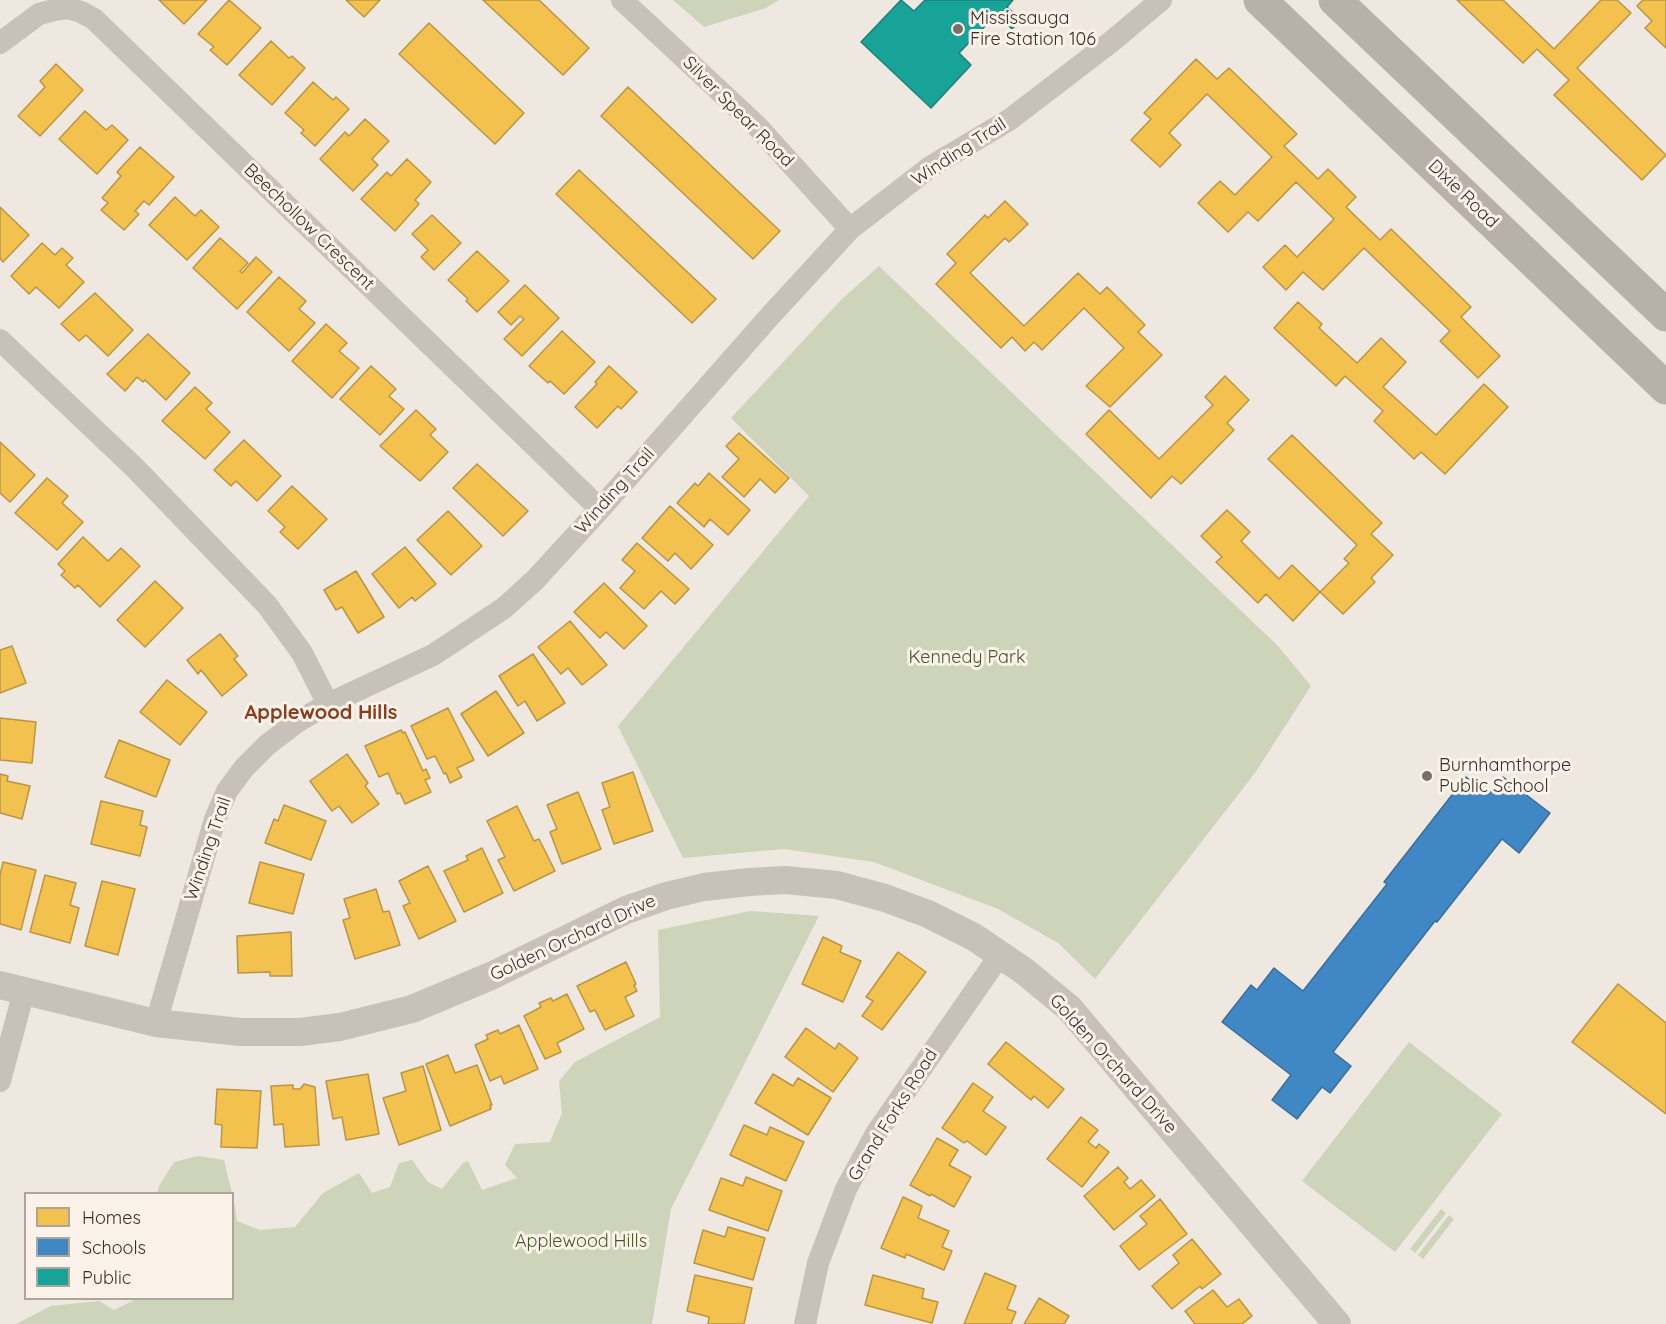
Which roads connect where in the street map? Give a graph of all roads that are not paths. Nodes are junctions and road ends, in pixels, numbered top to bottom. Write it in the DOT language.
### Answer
graph roads {
  1 [pos="622,0"];
  2 [pos="1161,0"];
  3 [pos="1260,0"];
  4 [pos="1335,0"];
  5 [pos="0,43"];
  6 [pos="850,229"];
  7 [pos="1666,315"];
  8 [pos="0,340"];
  9 [pos="1666,388"];
  10 [pos="600,509"];
  11 [pos="328,704"];
  12 [pos="1000,955"];
  13 [pos="12,988"];
  14 [pos="156,1023"];
  15 [pos="0,1081"];
  16 [pos="805,1324"];
  17 [pos="1337,1324"];
  1 -- 6 [label="street, Silver Spear Road"];
  2 -- 6 [label="street, Winding Trail"];
  3 -- 9 [label="main road, Dixie Road"];
  4 -- 7 [label="main road"];
  5 -- 10 [label="street, Beechollow Crescent"];
  6 -- 10 [label="street, Winding Trail"];
  8 -- 11 [label="street"];
  10 -- 11 [label="street, Winding Trail"];
  11 -- 14 [label="street, Winding Trail"];
  12 -- 14 [label="street, Golden Orchard Drive"];
  12 -- 16 [label="street, Grand Forks Road"];
  12 -- 17 [label="street, Golden Orchard Drive"];
  13 -- 14 [label="street, Golden Orchard Drive"];
  13 -- 15 [label="street"];
}
